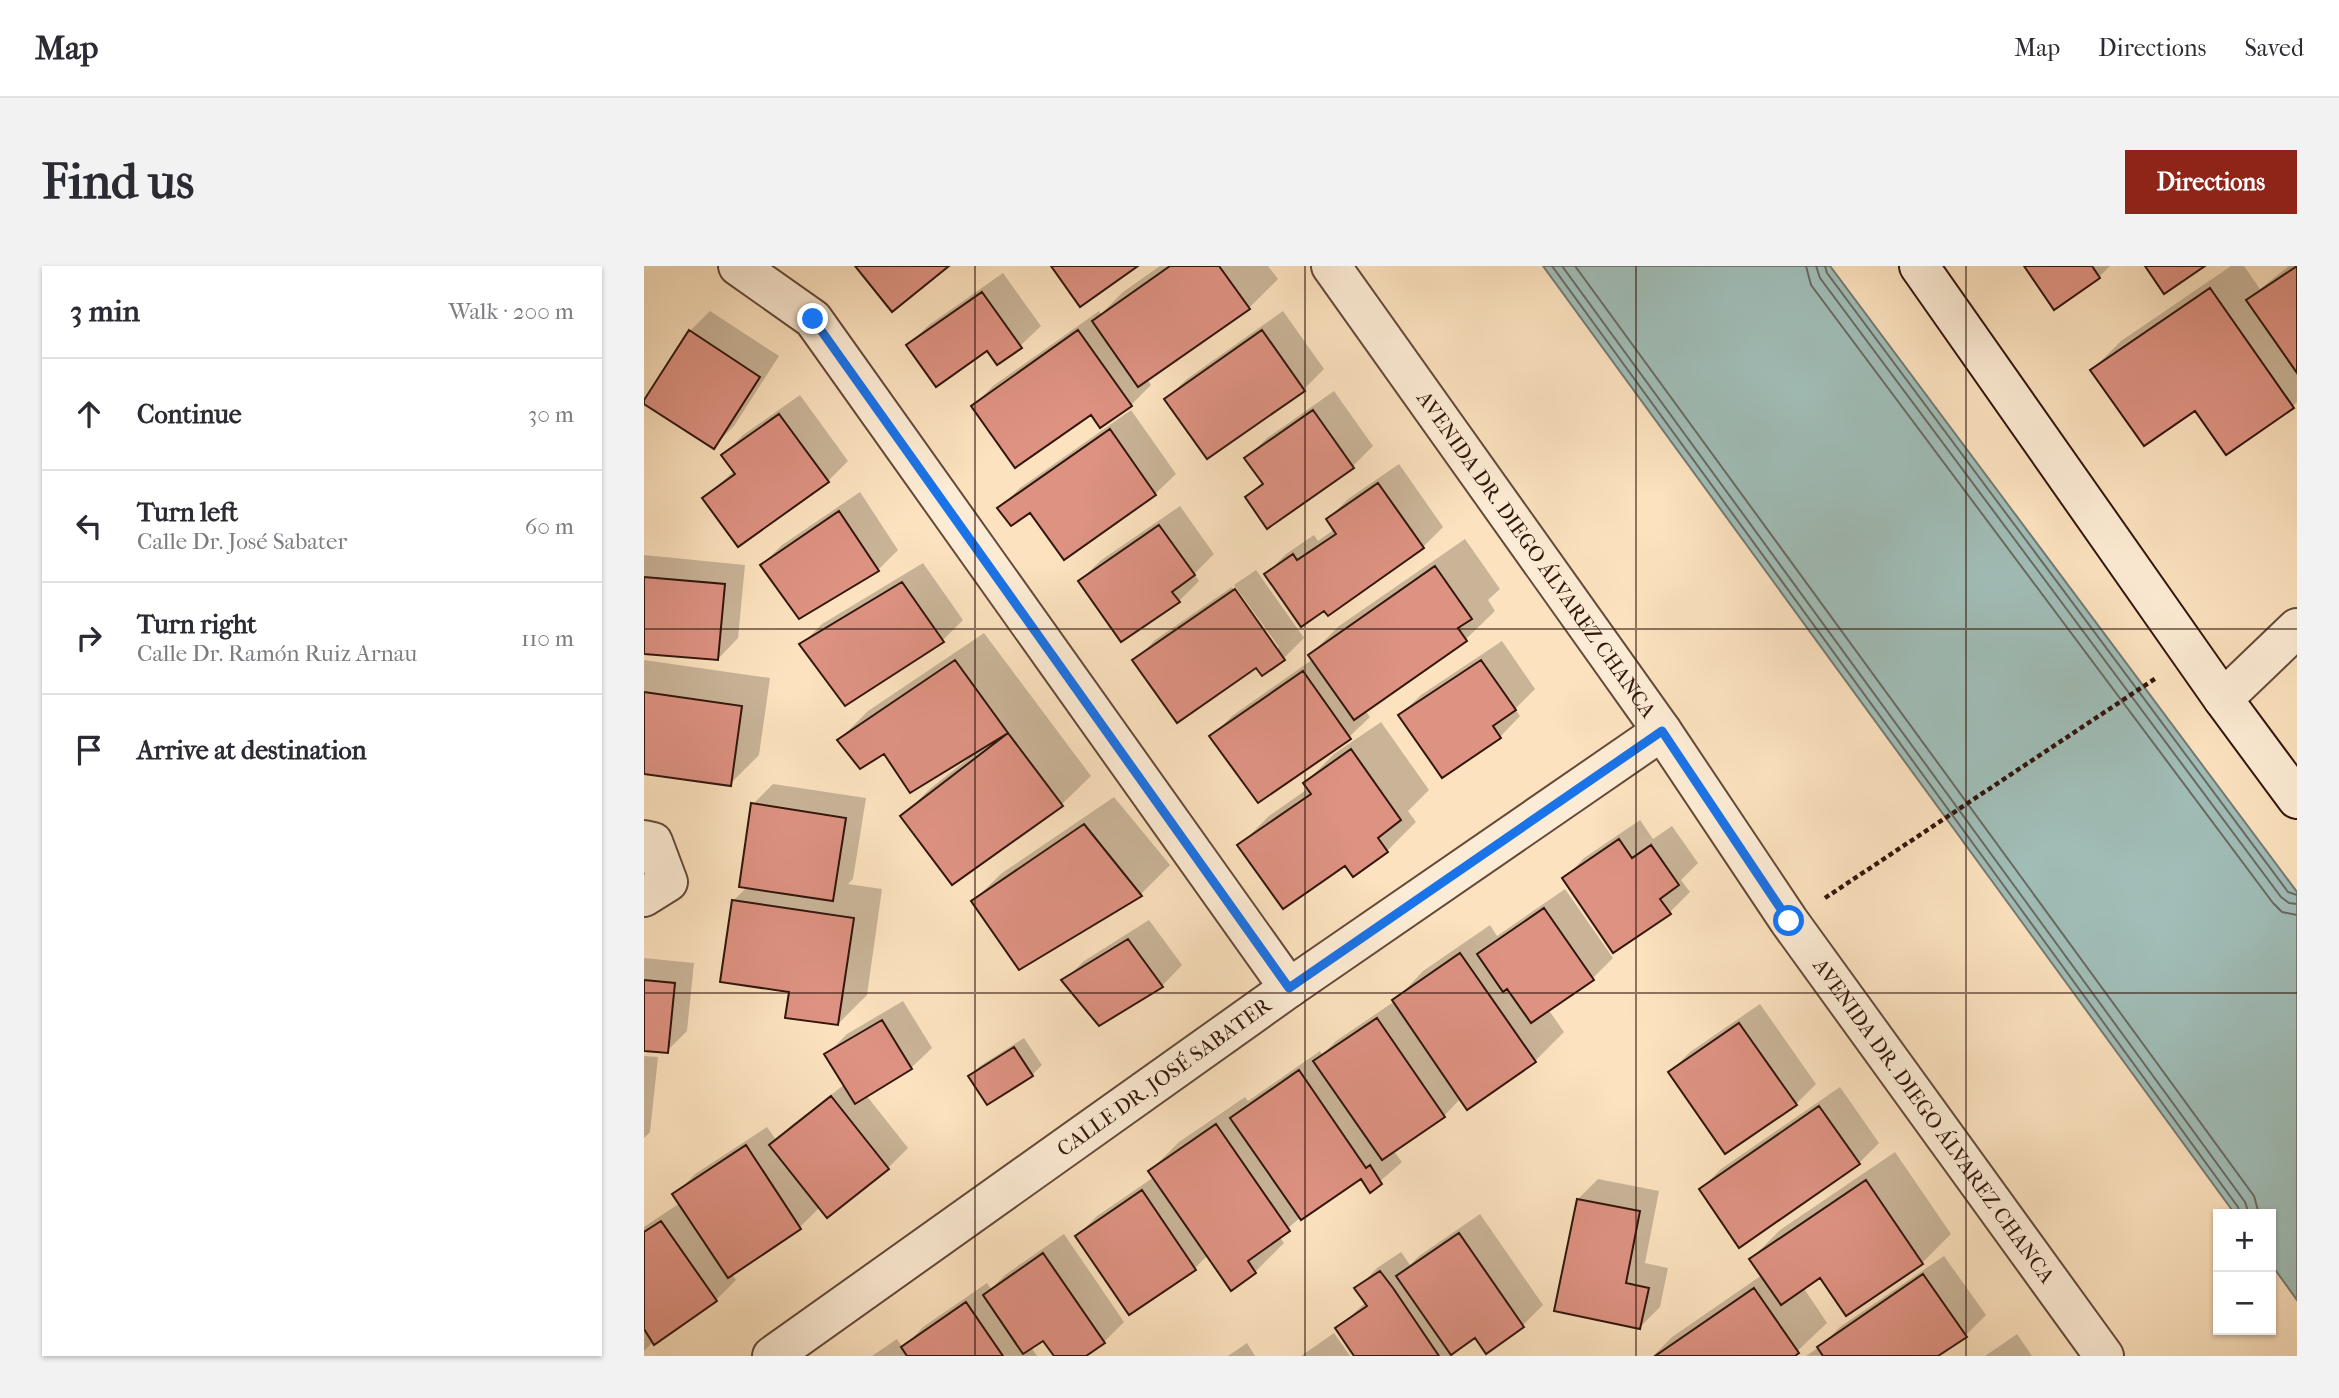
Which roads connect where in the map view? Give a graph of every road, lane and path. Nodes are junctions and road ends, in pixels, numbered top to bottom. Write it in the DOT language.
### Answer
graph roads {
  1 [pos="738,266"];
  2 [pos="1331,266"];
  3 [pos="1919,266"];
  4 [pos="2297,628"];
  5 [pos="2156,677"];
  6 [pos="2223,699"];
  7 [pos="1662,731"];
  8 [pos="2297,799"];
  9 [pos="644,840"];
  10 [pos="644,897"];
  11 [pos="1789,921"];
  12 [pos="1289,988"];
  13 [pos="772,1356"];
  14 [pos="2104,1356"];
  1 -- 12 [label="street"];
  2 -- 7 [label="street, AVENIDA DR. DIEGO ÁLVAREZ CHANCA"];
  3 -- 6 [label="street"];
  4 -- 6 [label="street"];
  5 -- 11 [label="path"];
  6 -- 8 [label="street"];
  7 -- 11 [label="street, AVENIDA DR. DIEGO ÁLVAREZ CHANCA"];
  7 -- 12 [label="street, CALLE DR. JOSÉ SABATER"];
  9 -- 10 [label="street"];
  11 -- 14 [label="street, AVENIDA DR. DIEGO ÁLVAREZ CHANCA"];
  12 -- 13 [label="street, CALLE DR. JOSÉ SABATER"];
}
